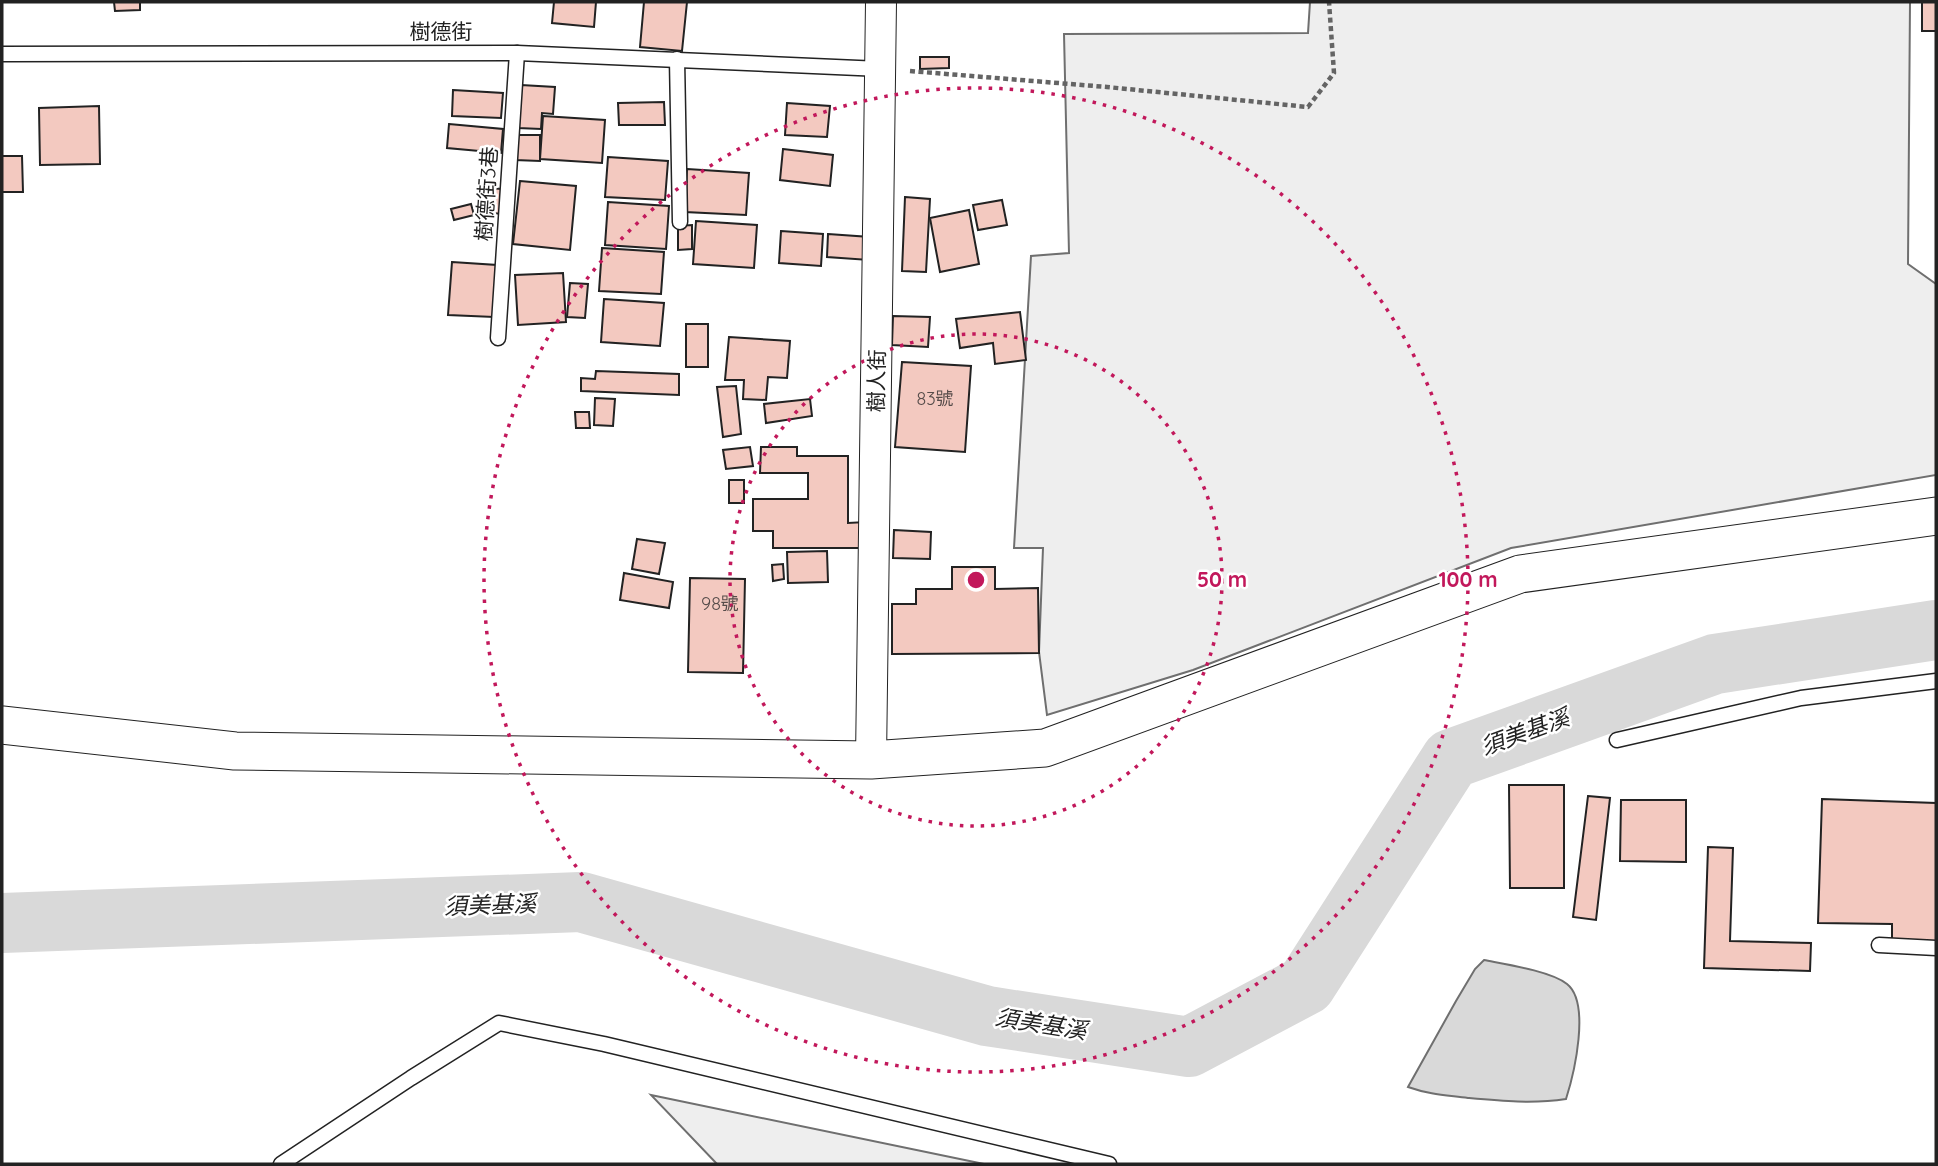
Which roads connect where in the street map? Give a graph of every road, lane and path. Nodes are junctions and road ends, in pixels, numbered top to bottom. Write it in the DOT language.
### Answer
graph roads {
  1 [pos="881,2"];
  2 [pos="1329,2"];
  3 [pos="517,52"];
  4 [pos="2,54"];
  5 [pos="677,59"];
  6 [pos="881,69"];
  7 [pos="680,222"];
  8 [pos="498,338"];
  9 [pos="1936,516"];
  10 [pos="1936,681"];
  11 [pos="2,725"];
  12 [pos="1617,740"];
  13 [pos="872,760"];
  14 [pos="1879,945"];
  15 [pos="1936,948"];
  16 [pos="281,1164"];
  17 [pos="1109,1164"];
  1 -- 6 [label="street, 樹人街"];
  2 -- 6 [label="path"];
  3 -- 4 [label="lane, 樹德街"];
  3 -- 5 [label="lane, 樹德街"];
  3 -- 8 [label="lane, 樹德街3巷"];
  5 -- 6 [label="lane, 樹德街"];
  5 -- 7 [label="lane"];
  6 -- 13 [label="street, 樹人街"];
  9 -- 13 [label="street"];
  10 -- 12 [label="lane"];
  11 -- 13 [label="street"];
  14 -- 15 [label="lane"];
  16 -- 17 [label="lane"];
}
